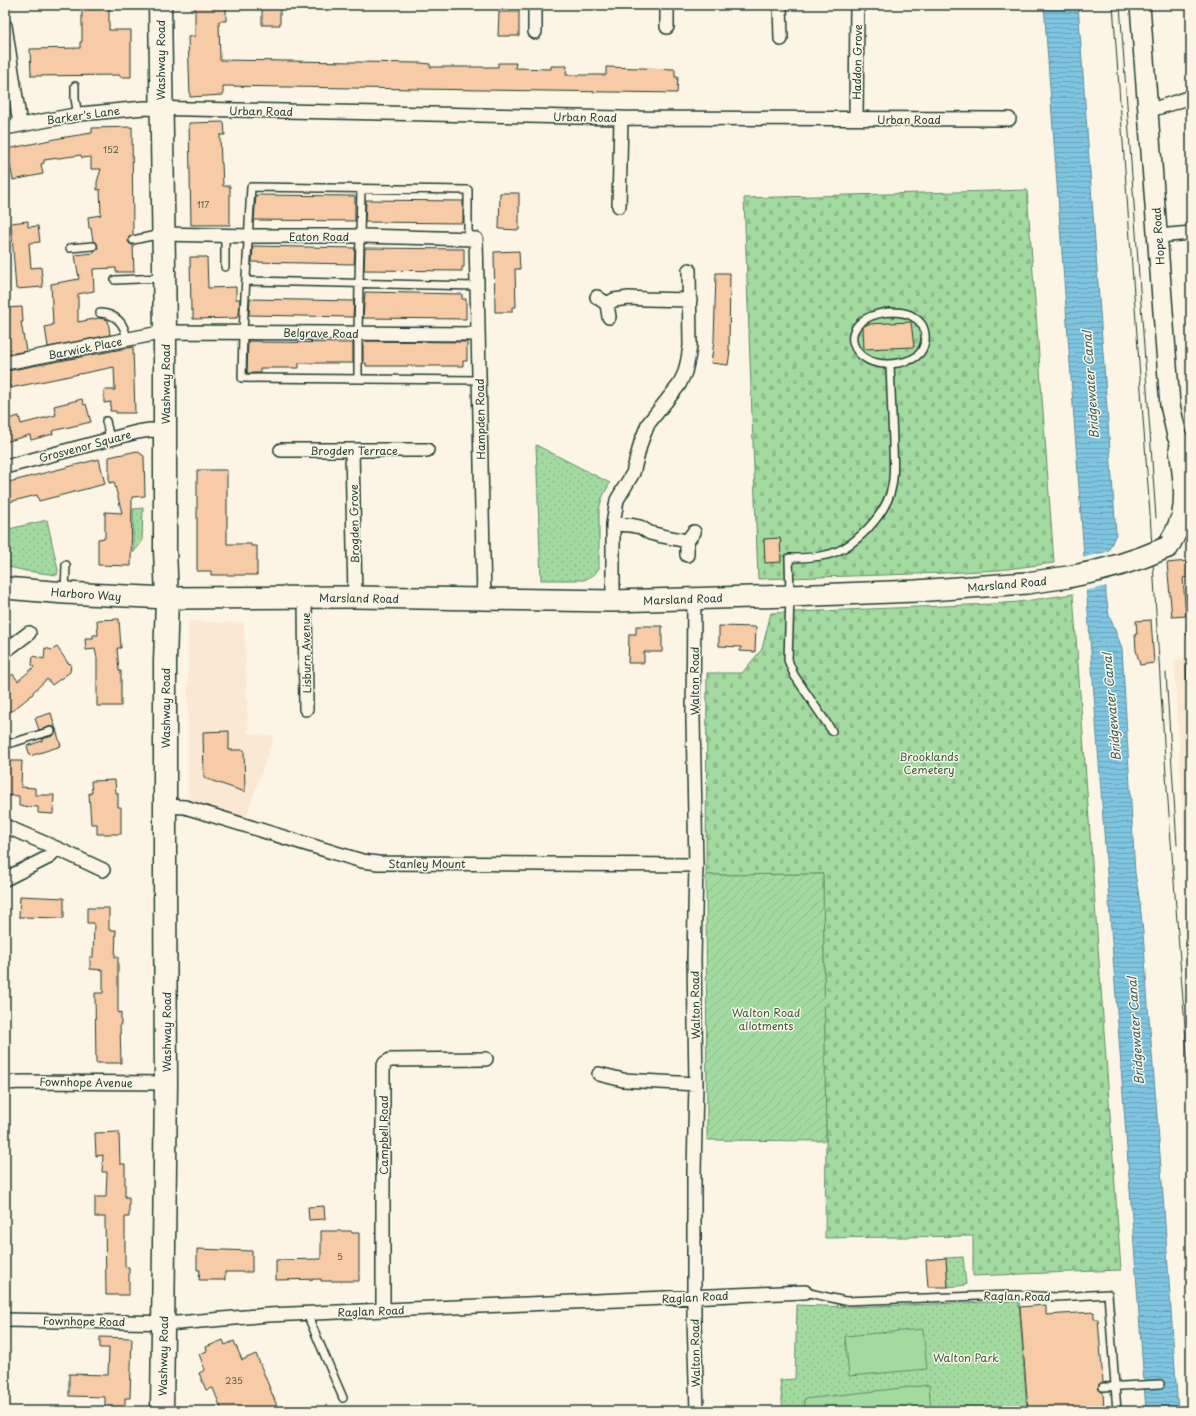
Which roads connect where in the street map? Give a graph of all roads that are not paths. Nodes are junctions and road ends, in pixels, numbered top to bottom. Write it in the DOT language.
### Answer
graph roads {
  1 [pos="160,5"];
  2 [pos="535,5"];
  3 [pos="667,5"];
  4 [pos="780,5"];
  5 [pos="857,5"];
  6 [pos="1140,5"];
  7 [pos="5,26"];
  8 [pos="667,27"];
  9 [pos="535,32"];
  10 [pos="781,39"];
  11 [pos="75,86"];
  12 [pos="1191,97"];
  13 [pos="161,108"];
  14 [pos="1148,111"];
  15 [pos="78,115"];
  16 [pos="621,118"];
  17 [pos="856,118"];
  18 [pos="1009,119"];
  19 [pos="20,124"];
  20 [pos="5,128"];
  21 [pos="361,188"];
  22 [pos="619,206"];
  23 [pos="1191,233"];
  24 [pos="163,234"];
  25 [pos="225,236"];
  26 [pos="249,236"];
  27 [pos="361,236"];
  28 [pos="1158,236"];
  29 [pos="472,238"];
  30 [pos="133,240"];
  31 [pos="93,246"];
  32 [pos="70,248"];
  33 [pos="225,267"];
  34 [pos="689,270"];
  35 [pos="164,278"];
  36 [pos="115,280"];
  37 [pos="246,281"];
  38 [pos="360,283"];
  39 [pos="477,286"];
  40 [pos="690,300"];
  41 [pos="604,306"];
  42 [pos="100,313"];
  43 [pos="165,332"];
  44 [pos="243,332"];
  45 [pos="358,334"];
  46 [pos="477,334"];
  47 [pos="127,340"];
  48 [pos="5,363"];
  49 [pos="890,364"];
  50 [pos="358,379"];
  51 [pos="479,380"];
  52 [pos="106,421"];
  53 [pos="165,431"];
  54 [pos="1177,436"];
  55 [pos="110,439"];
  56 [pos="281,450"];
  57 [pos="352,450"];
  58 [pos="427,450"];
  59 [pos="1191,464"];
  60 [pos="5,467"];
  61 [pos="613,524"];
  62 [pos="1185,529"];
  63 [pos="687,555"];
  64 [pos="66,565"];
  65 [pos="5,588"];
  66 [pos="65,593"];
  67 [pos="790,596"];
  68 [pos="305,597"];
  69 [pos="355,597"];
  70 [pos="167,598"];
  71 [pos="484,599"];
  72 [pos="694,599"];
  73 [pos="613,601"];
  74 [pos="1191,630"];
  75 [pos="29,633"];
  76 [pos="1191,634"];
  77 [pos="5,651"];
  78 [pos="1191,666"];
  79 [pos="1191,682"];
  80 [pos="306,709"];
  81 [pos="51,731"];
  82 [pos="832,731"];
  83 [pos="5,744"];
  84 [pos="166,806"];
  85 [pos="5,826"];
  86 [pos="56,848"];
  87 [pos="696,865"];
  88 [pos="103,870"];
  89 [pos="5,879"];
  90 [pos="486,1059"];
  91 [pos="599,1074"];
  92 [pos="5,1083"];
  93 [pos="166,1083"];
  94 [pos="696,1084"];
  95 [pos="805,1292"];
  96 [pos="694,1297"];
  97 [pos="383,1310"];
  98 [pos="307,1314"];
  99 [pos="5,1320"];
  100 [pos="163,1322"];
  101 [pos="1160,1384"];
  102 [pos="1115,1386"];
  103 [pos="1103,1387"];
  104 [pos="342,1398"];
  105 [pos="162,1411"];
  106 [pos="697,1411"];
  107 [pos="1117,1411"];
  1 -- 13 [label="highway, Washway Road"];
  2 -- 9 [label="street"];
  3 -- 8 [label="street"];
  4 -- 10 [label="street"];
  5 -- 17 [label="street, Haddon Grove"];
  6 -- 14 [label="street, Hope Road"];
  7 -- 19 [label="street"];
  11 -- 15 [label="lane"];
  12 -- 14 [label="street"];
  13 -- 15 [label="street, Barker's Lane"];
  13 -- 16 [label="street, Urban Road"];
  13 -- 24 [label="highway, Washway Road"];
  14 -- 28 [label="street, Hope Road"];
  15 -- 19 [label="street, Barker's Lane"];
  16 -- 17 [label="street, Urban Road"];
  16 -- 22 [label="street"];
  17 -- 18 [label="street, Urban Road"];
  19 -- 20 [label="street, Barker's Lane"];
  21 -- 26 [label="lane"];
  21 -- 27 [label="lane"];
  21 -- 29 [label="lane"];
  23 -- 28 [label="street"];
  24 -- 25 [label="street, Eaton Road"];
  24 -- 30 [label="lane"];
  24 -- 35 [label="highway, Washway Road"];
  25 -- 26 [label="street, Eaton Road"];
  25 -- 33 [label="lane"];
  26 -- 27 [label="street, Eaton Road"];
  26 -- 37 [label="lane"];
  27 -- 29 [label="street, Eaton Road"];
  27 -- 38 [label="lane"];
  28 -- 54 [label="street, Hope Road"];
  29 -- 39 [label="street, Hampden Road"];
  31 -- 32 [label="lane"];
  34 -- 40 [label="street"];
  35 -- 36 [label="lane"];
  35 -- 43 [label="highway, Washway Road"];
  37 -- 38 [label="lane"];
  37 -- 44 [label="lane"];
  38 -- 39 [label="lane"];
  38 -- 45 [label="lane"];
  39 -- 46 [label="street, Hampden Road"];
  40 -- 41 [label="street"];
  40 -- 61 [label="street"];
  42 -- 47 [label="lane"];
  43 -- 44 [label="street, Belgrave Road"];
  43 -- 47 [label="street, Barwick Place"];
  43 -- 53 [label="highway, Washway Road"];
  44 -- 45 [label="street, Belgrave Road"];
  44 -- 50 [label="lane"];
  45 -- 46 [label="street, Belgrave Road"];
  45 -- 50 [label="lane"];
  46 -- 51 [label="street, Hampden Road"];
  47 -- 48 [label="street, Barwick Place"];
  49 -- 49 [label="lane"];
  49 -- 67 [label="lane"];
  50 -- 51 [label="lane"];
  51 -- 71 [label="street, Hampden Road"];
  52 -- 55 [label="lane"];
  53 -- 55 [label="street, Grosvenor Square"];
  53 -- 70 [label="highway, Washway Road"];
  54 -- 59 [label="street, Hope Road"];
  54 -- 62 [label="street"];
  55 -- 60 [label="street, Grosvenor Square"];
  56 -- 57 [label="street, Brogden Terrace"];
  57 -- 58 [label="street, Brogden Terrace"];
  57 -- 69 [label="street, Brogden Grove"];
  61 -- 63 [label="street"];
  61 -- 73 [label="street"];
  62 -- 67 [label="main road, Marsland Road, bridge"];
  64 -- 66 [label="lane"];
  65 -- 66 [label="main road, Harboro Way"];
  66 -- 70 [label="main road, Harboro Way"];
  67 -- 72 [label="main road, Marsland Road"];
  67 -- 82 [label="lane"];
  68 -- 69 [label="main road, Marsland Road"];
  68 -- 70 [label="main road, Marsland Road"];
  68 -- 80 [label="street, Lisburn Avenue"];
  69 -- 71 [label="main road, Marsland Road"];
  70 -- 84 [label="highway, Washway Road"];
  71 -- 73 [label="main road, Marsland Road"];
  72 -- 73 [label="main road, Marsland Road"];
  72 -- 87 [label="street, Walton Road"];
  74 -- 76 [label="lane"];
  75 -- 77 [label="street"];
  78 -- 79 [label="lane"];
  81 -- 83 [label="lane"];
  84 -- 87 [label="street, Stanley Mount"];
  84 -- 93 [label="highway, Washway Road"];
  85 -- 86 [label="street"];
  86 -- 88 [label="street"];
  86 -- 89 [label="street"];
  87 -- 94 [label="street, Walton Road"];
  90 -- 97 [label="street, Campbell Road"];
  91 -- 94 [label="street"];
  92 -- 93 [label="street, Fownhope Avenue"];
  93 -- 100 [label="highway, Washway Road"];
  94 -- 96 [label="street, Walton Road"];
  95 -- 96 [label="street, Raglan Road"];
  95 -- 102 [label="lane, Raglan Road"];
  96 -- 97 [label="street, Raglan Road"];
  96 -- 106 [label="street, Walton Road"];
  97 -- 98 [label="street, Raglan Road"];
  98 -- 100 [label="street, Raglan Road"];
  98 -- 104 [label="lane"];
  99 -- 100 [label="street, Fownhope Road"];
  100 -- 105 [label="highway, Washway Road"];
  101 -- 102 [label="lane"];
  102 -- 103 [label="lane"];
  102 -- 107 [label="lane, Raglan Road"];
}
